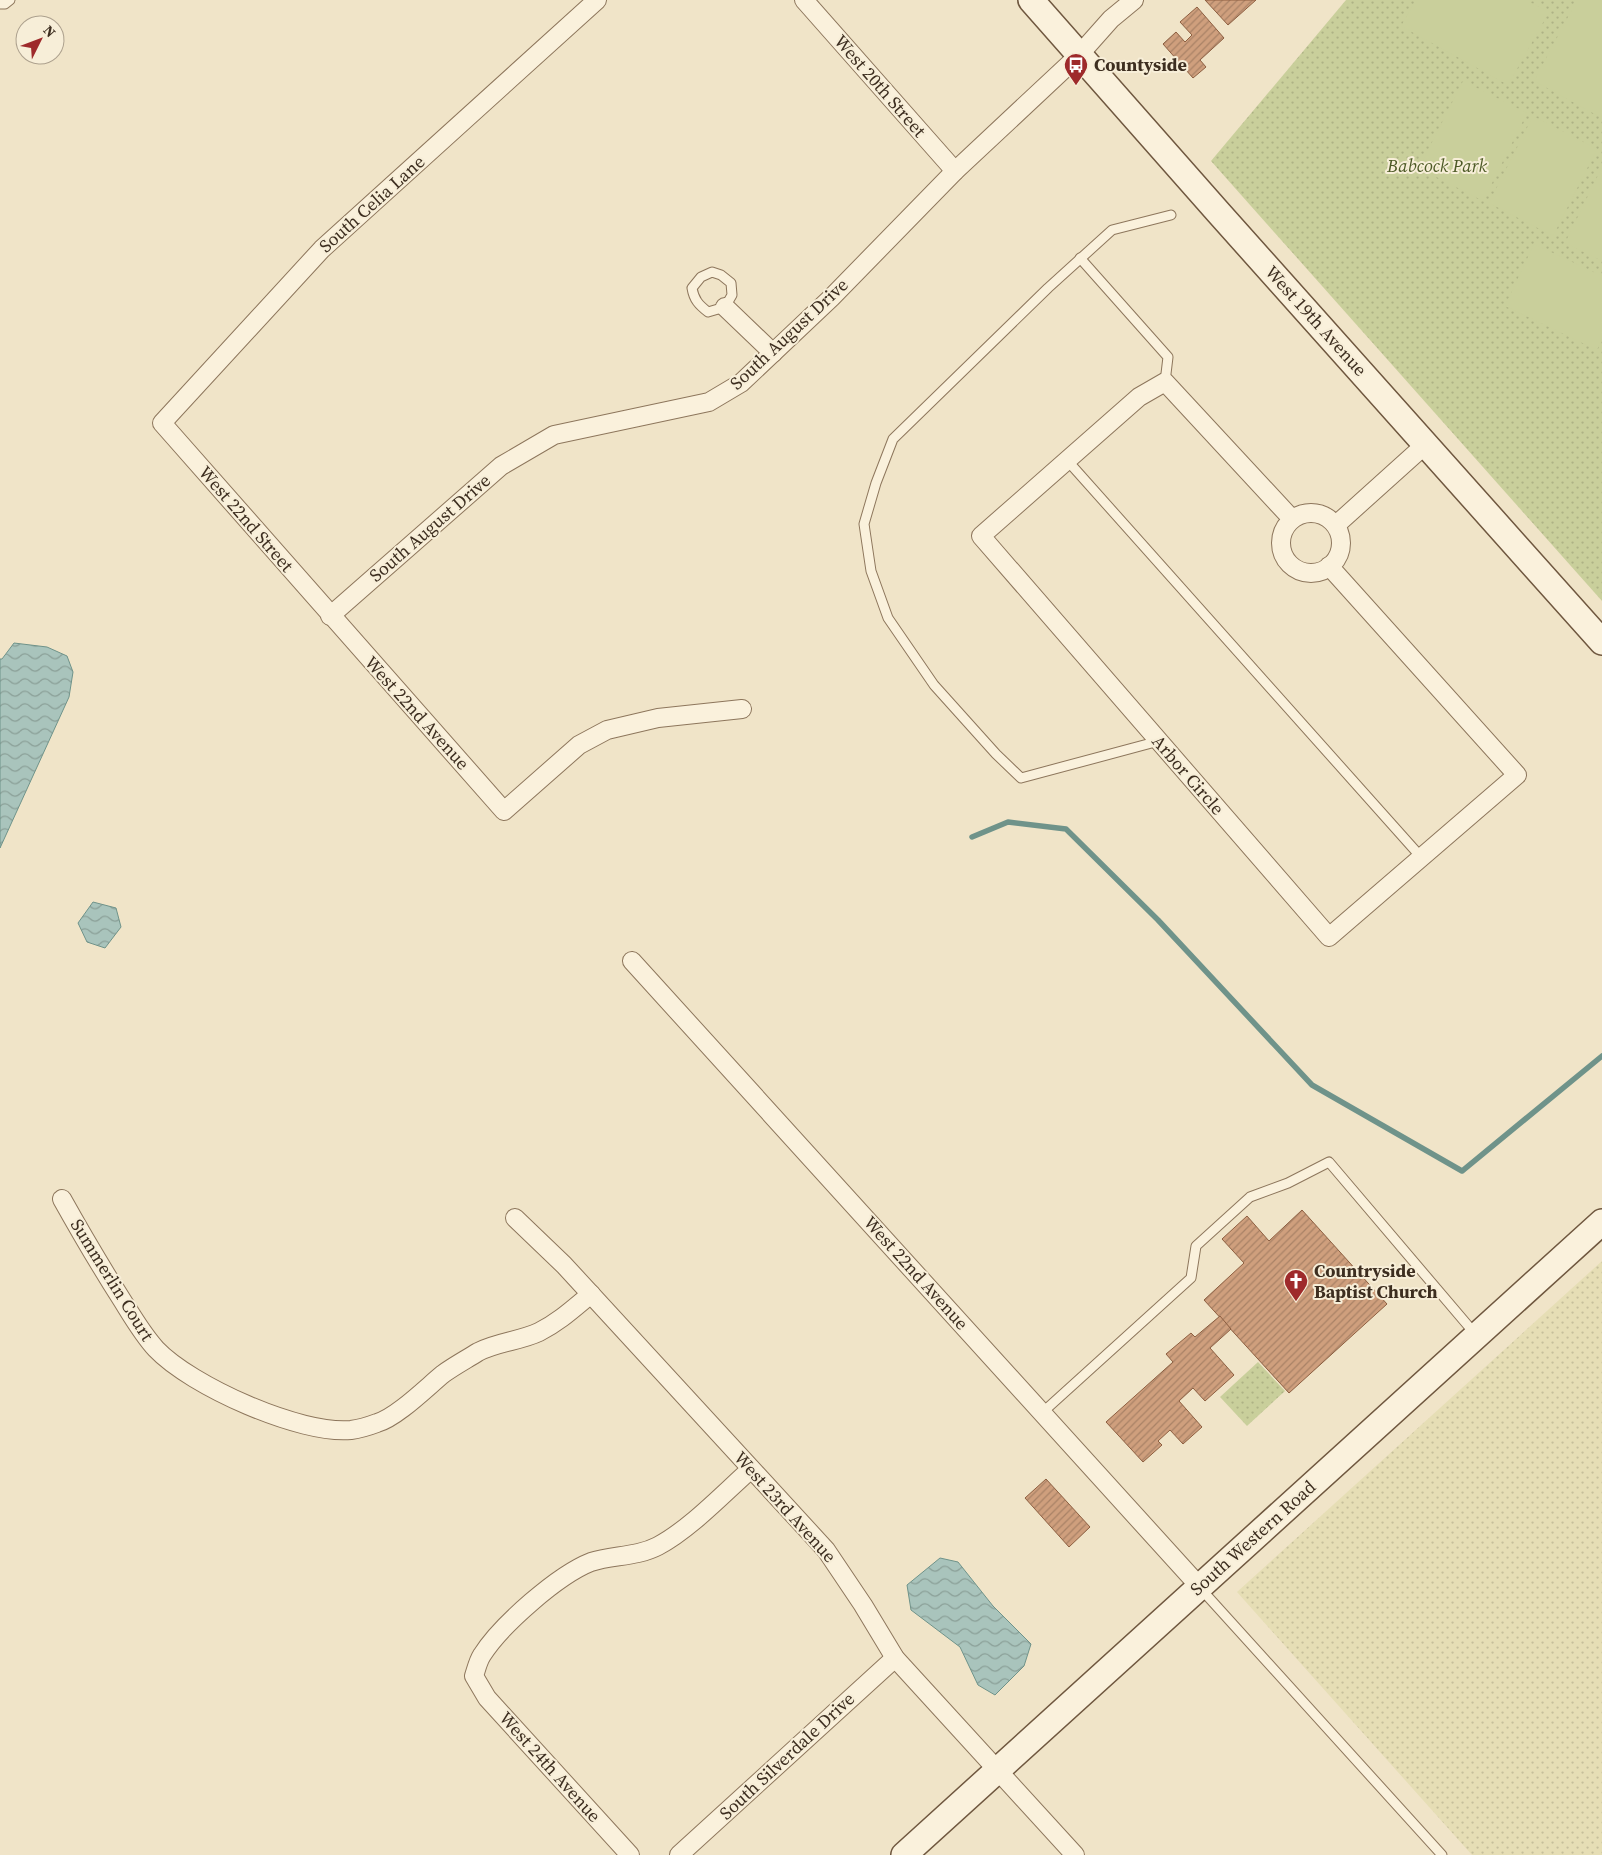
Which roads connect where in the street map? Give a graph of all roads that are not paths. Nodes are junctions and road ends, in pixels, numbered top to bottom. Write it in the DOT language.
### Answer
graph roads {
  1 [pos="10,0"];
  2 [pos="597,0"];
  3 [pos="804,0"];
  4 [pos="1031,0"];
  5 [pos="1134,0"];
  6 [pos="0,4"];
  7 [pos="1080,55"];
  8 [pos="955,171"];
  9 [pos="1171,215"];
  10 [pos="1080,258"];
  11 [pos="725,307"];
  12 [pos="773,353"];
  13 [pos="1165,382"];
  14 [pos="162,423"];
  15 [pos="1426,444"];
  16 [pos="1066,460"];
  17 [pos="1292,519"];
  18 [pos="1336,525"];
  19 [pos="1329,566"];
  20 [pos="330,616"];
  21 [pos="1602,642"];
  22 [pos="742,708"];
  23 [pos="1159,741"];
  24 [pos="1421,857"];
  25 [pos="632,961"];
  26 [pos="62,1199"];
  27 [pos="515,1218"];
  28 [pos="1602,1222"];
  29 [pos="591,1294"];
  30 [pos="1477,1335"];
  31 [pos="1042,1412"];
  32 [pos="751,1469"];
  33 [pos="1200,1587"];
  34 [pos="895,1658"];
  35 [pos="998,1770"];
  36 [pos="630,1855"];
  37 [pos="680,1855"];
  38 [pos="904,1855"];
  39 [pos="1075,1855"];
  40 [pos="1442,1855"];
  1 -- 6 [label="lane"];
  2 -- 14 [label="street, South Celia Lane"];
  3 -- 8 [label="street, West 20th Street"];
  4 -- 7 [label="street, West 19th Avenue"];
  5 -- 7 [label="street, South August Drive"];
  7 -- 8 [label="street, South August Drive"];
  7 -- 15 [label="street, West 19th Avenue"];
  8 -- 12 [label="street, South August Drive"];
  9 -- 10 [label="lane"];
  10 -- 13 [label="lane"];
  10 -- 23 [label="lane"];
  11 -- 11 [label="lane"];
  11 -- 12 [label="street"];
  12 -- 20 [label="street, South August Drive"];
  13 -- 16 [label="street, Arbor Circle"];
  13 -- 17 [label="street"];
  14 -- 20 [label="street, West 22nd Street"];
  15 -- 18 [label="street"];
  15 -- 21 [label="street, West 19th Avenue"];
  16 -- 23 [label="street, Arbor Circle"];
  16 -- 24 [label="lane"];
  17 -- 18 [label="street"];
  17 -- 19 [label="street"];
  18 -- 19 [label="street"];
  19 -- 24 [label="street, Arbor Circle"];
  20 -- 22 [label="street, West 22nd Avenue"];
  23 -- 24 [label="street, Arbor Circle"];
  25 -- 31 [label="street, West 22nd Avenue"];
  26 -- 29 [label="street, Summerlin Court"];
  27 -- 29 [label="street, West 23rd Avenue"];
  28 -- 30 [label="street, South Western Road"];
  29 -- 32 [label="street, West 23rd Avenue"];
  30 -- 31 [label="lane"];
  30 -- 33 [label="street, South Western Road"];
  31 -- 33 [label="street, West 22nd Avenue"];
  32 -- 34 [label="street, West 23rd Avenue"];
  32 -- 36 [label="street, West 24th Avenue"];
  33 -- 35 [label="street, South Western Road"];
  33 -- 40 [label="lane"];
  34 -- 35 [label="street, West 23rd Avenue"];
  34 -- 37 [label="street, South Silverdale Drive"];
  35 -- 38 [label="street, South Western Road"];
  35 -- 39 [label="street, West 23rd Avenue"];
}
